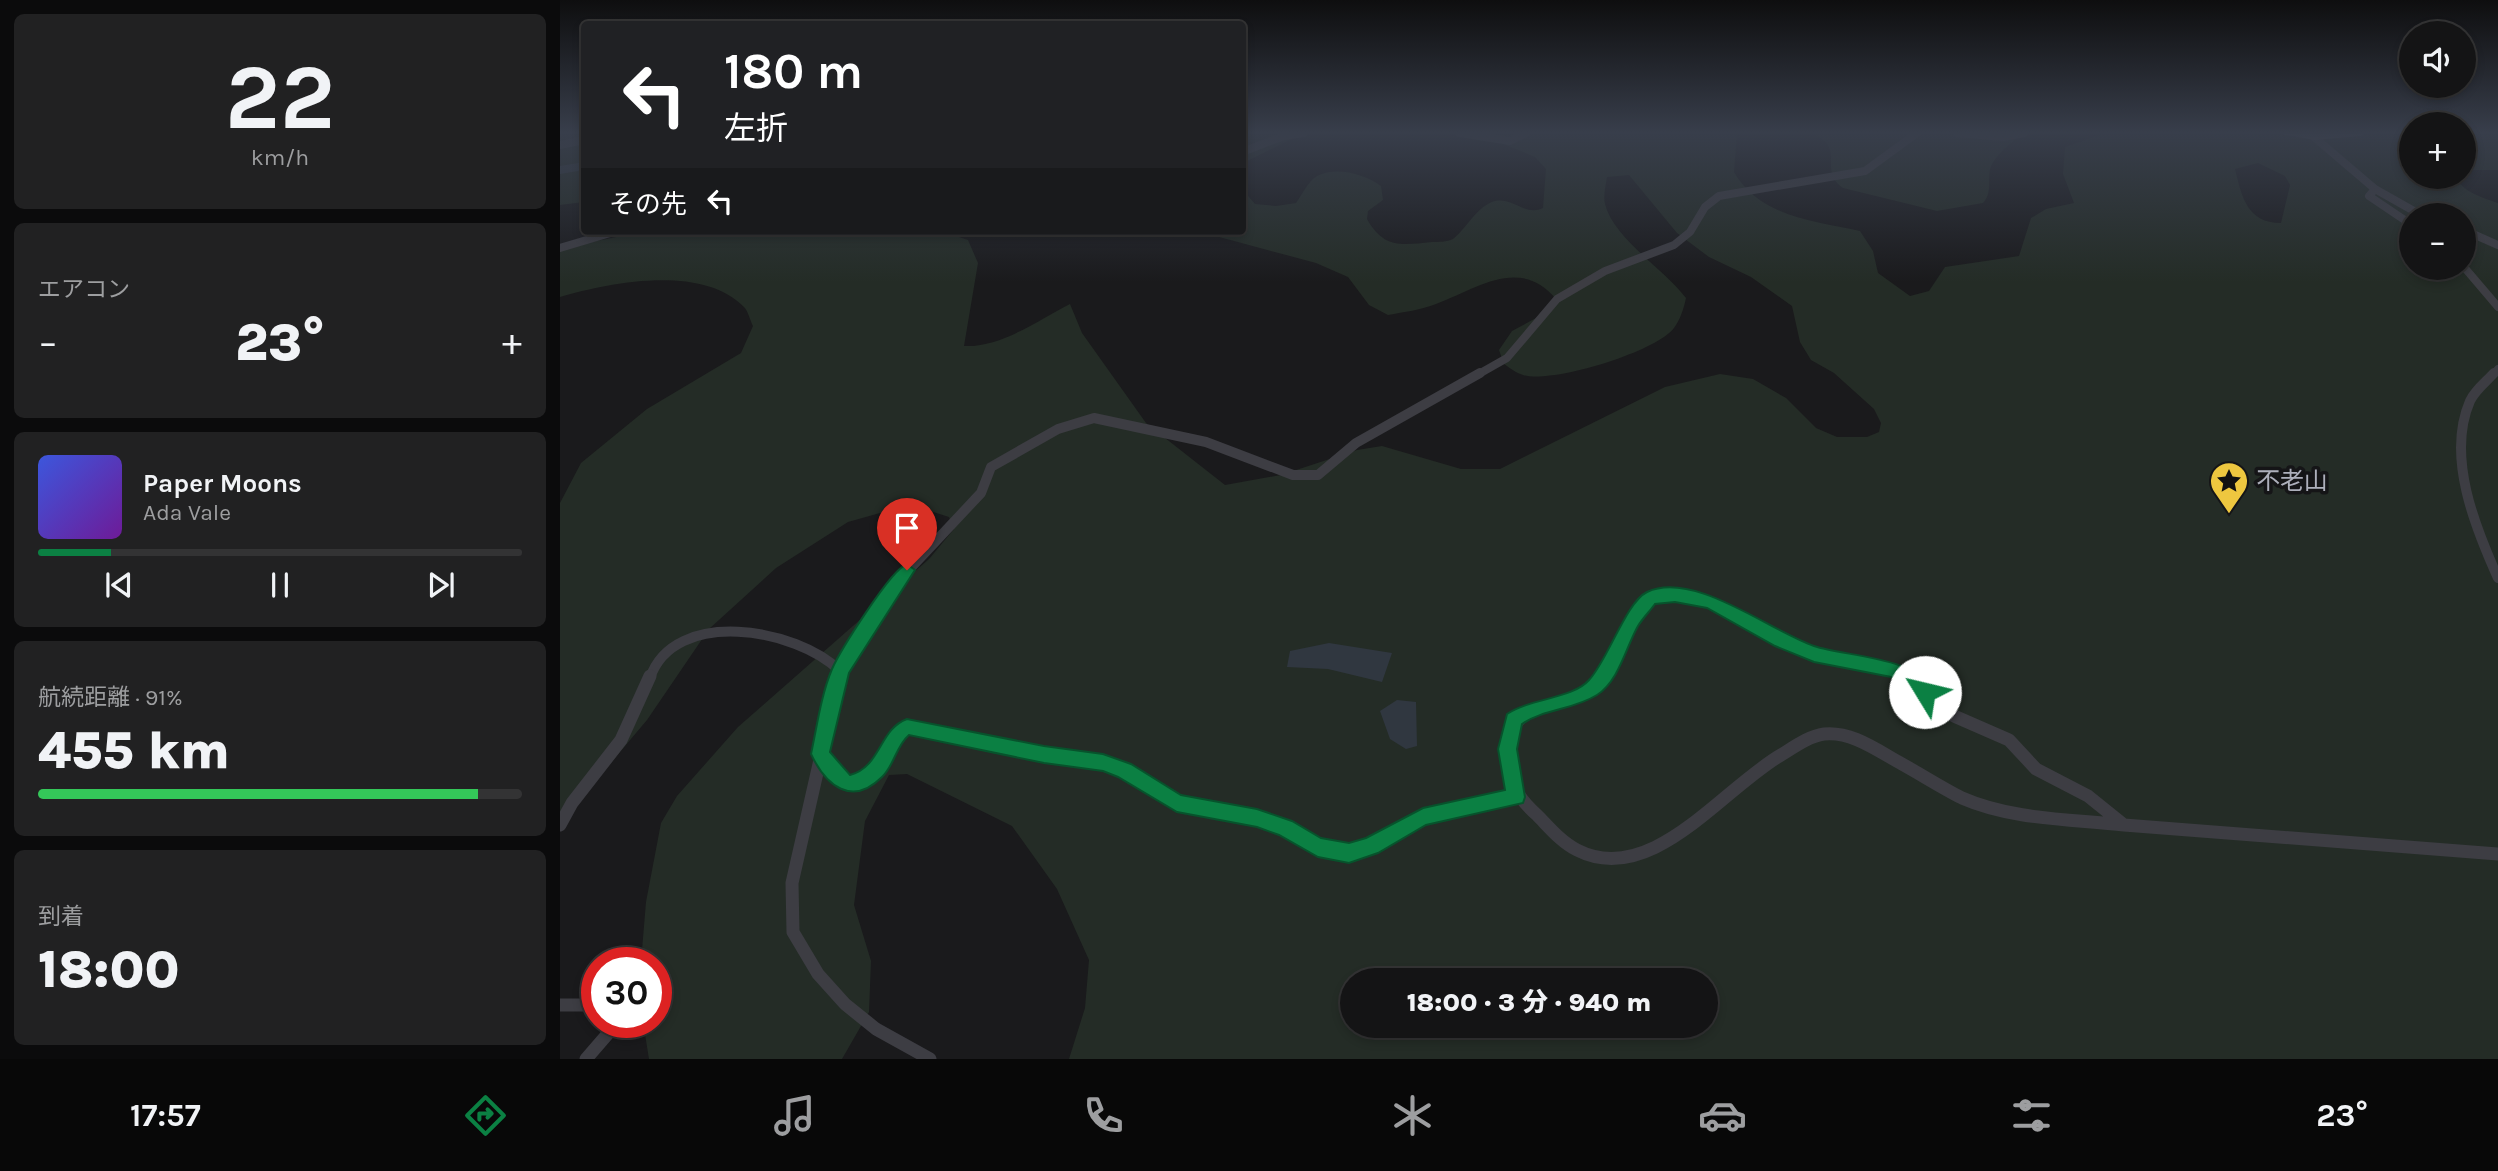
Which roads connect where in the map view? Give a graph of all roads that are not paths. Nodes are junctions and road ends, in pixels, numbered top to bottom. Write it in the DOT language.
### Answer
graph roads {
  1 [pos="1792,182"];
  2 [pos="2367,182"];
  3 [pos="2375,189"];
  4 [pos="2400,203"];
  5 [pos="2399,216"];
  6 [pos="604,235"];
  7 [pos="2476,236"];
  8 [pos="2498,246"];
  9 [pos="560,248"];
  10 [pos="2475,280"];
  11 [pos="2498,307"];
  12 [pos="2498,369"];
  13 [pos="2498,578"];
  14 [pos="840,671"];
  15 [pos="820,754"];
  16 [pos="1516,797"];
  17 [pos="560,825"];
  18 [pos="2124,825"];
  19 [pos="2498,854"];
  20 [pos="560,1005"];
  21 [pos="581,1005"];
  22 [pos="604,1038"];
  23 [pos="586,1059"];
  24 [pos="930,1059"];
  1 -- 14 [label="street"];
  2 -- 3 [label="street"];
  3 -- 4 [label="street"];
  3 -- 5 [label="street"];
  6 -- 9 [label="street"];
  7 -- 8 [label="street"];
  10 -- 11 [label="street"];
  12 -- 13 [label="street"];
  14 -- 15 [label="street"];
  14 -- 17 [label="street"];
  15 -- 16 [label="street"];
  15 -- 24 [label="street"];
  16 -- 18 [label="street"];
  16 -- 18 [label="street"];
  18 -- 19 [label="street"];
  20 -- 21 [label="street"];
  22 -- 23 [label="street"];
}
